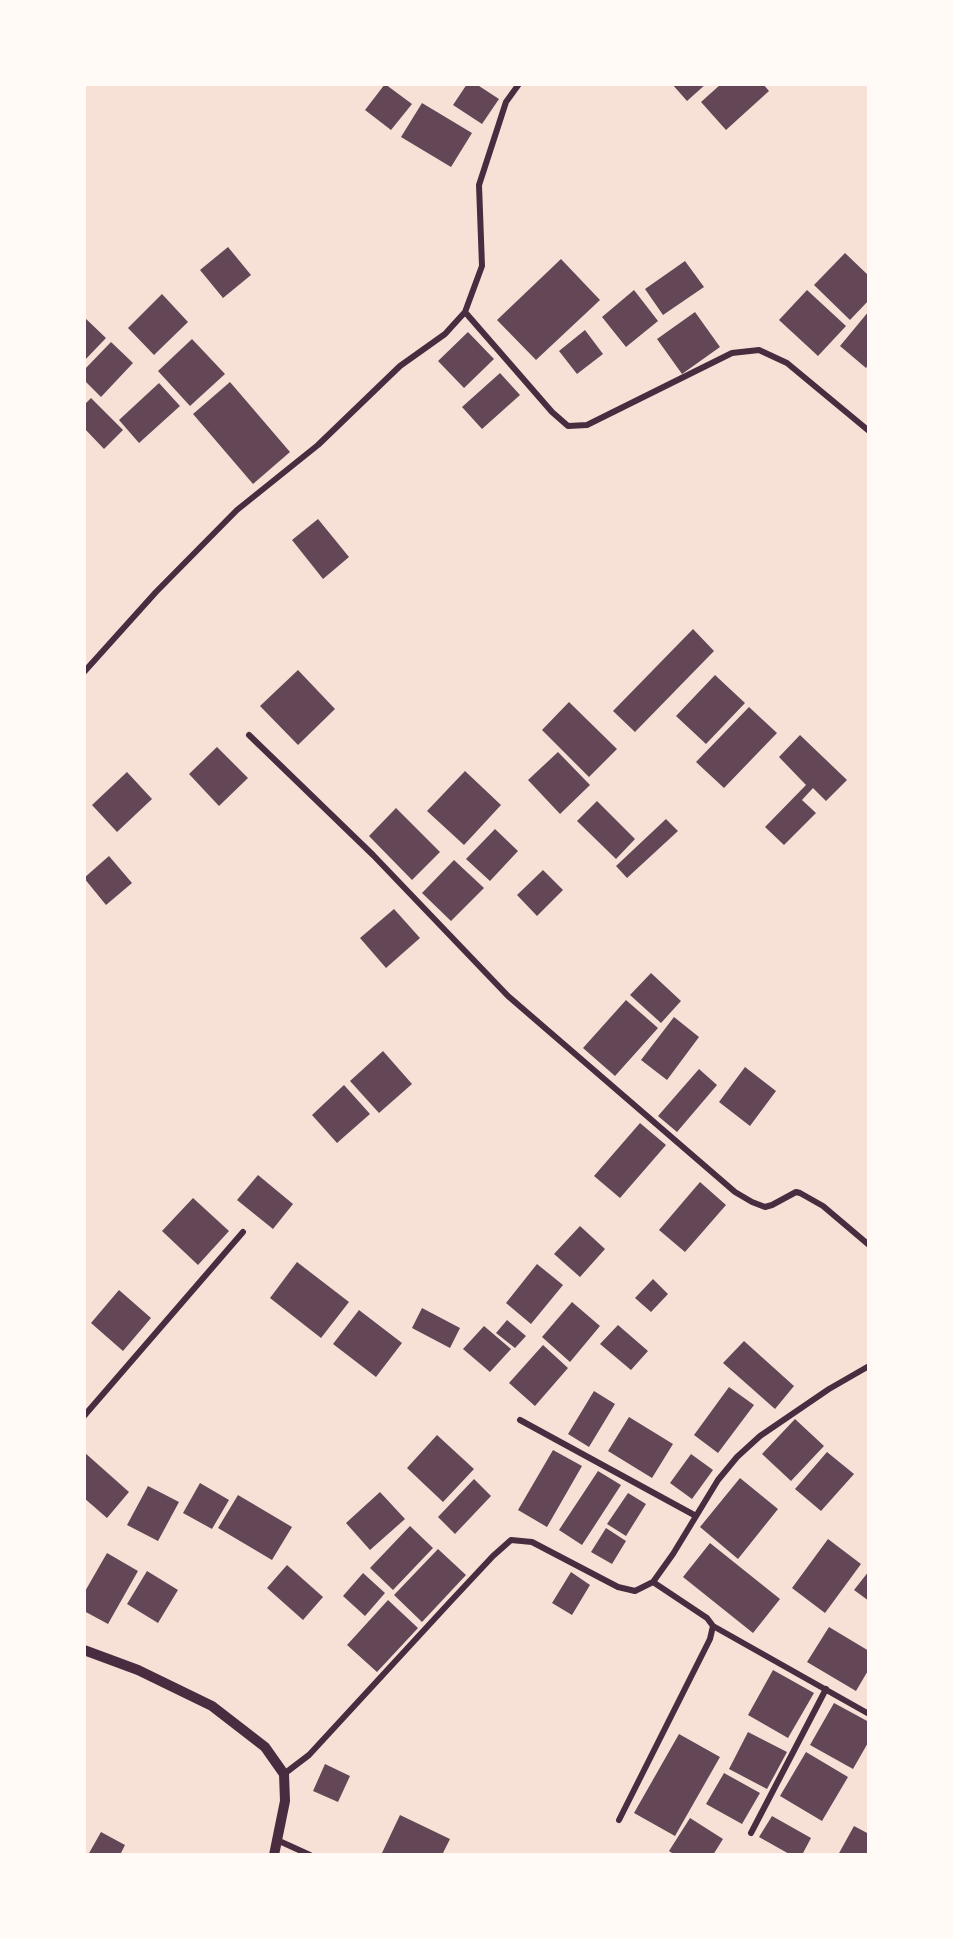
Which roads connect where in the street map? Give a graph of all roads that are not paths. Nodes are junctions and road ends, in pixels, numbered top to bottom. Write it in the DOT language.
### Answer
graph roads {
  1 [pos="519,84"];
  2 [pos="465,312"];
  3 [pos="869,431"];
  4 [pos="84,672"];
  5 [pos="249,735"];
  6 [pos="243,1232"];
  7 [pos="869,1245"];
  8 [pos="869,1366"];
  9 [pos="84,1416"];
  10 [pos="520,1420"];
  11 [pos="696,1516"];
  12 [pos="653,1582"];
  13 [pos="713,1626"];
  14 [pos="84,1650"];
  15 [pos="826,1689"];
  16 [pos="869,1714"];
  17 [pos="284,1774"];
  18 [pos="619,1820"];
  19 [pos="751,1833"];
  20 [pos="277,1840"];
  21 [pos="274,1855"];
  22 [pos="310,1855"];
  1 -- 2 [label="street"];
  2 -- 3 [label="street"];
  2 -- 4 [label="street"];
  5 -- 7 [label="street"];
  6 -- 9 [label="street"];
  8 -- 11 [label="street"];
  10 -- 11 [label="street"];
  11 -- 12 [label="street"];
  12 -- 13 [label="street"];
  12 -- 17 [label="street"];
  13 -- 15 [label="street"];
  13 -- 18 [label="street"];
  14 -- 17 [label="street"];
  15 -- 16 [label="street"];
  15 -- 19 [label="street"];
  17 -- 20 [label="street"];
  20 -- 21 [label="street"];
  20 -- 22 [label="street"];
}
